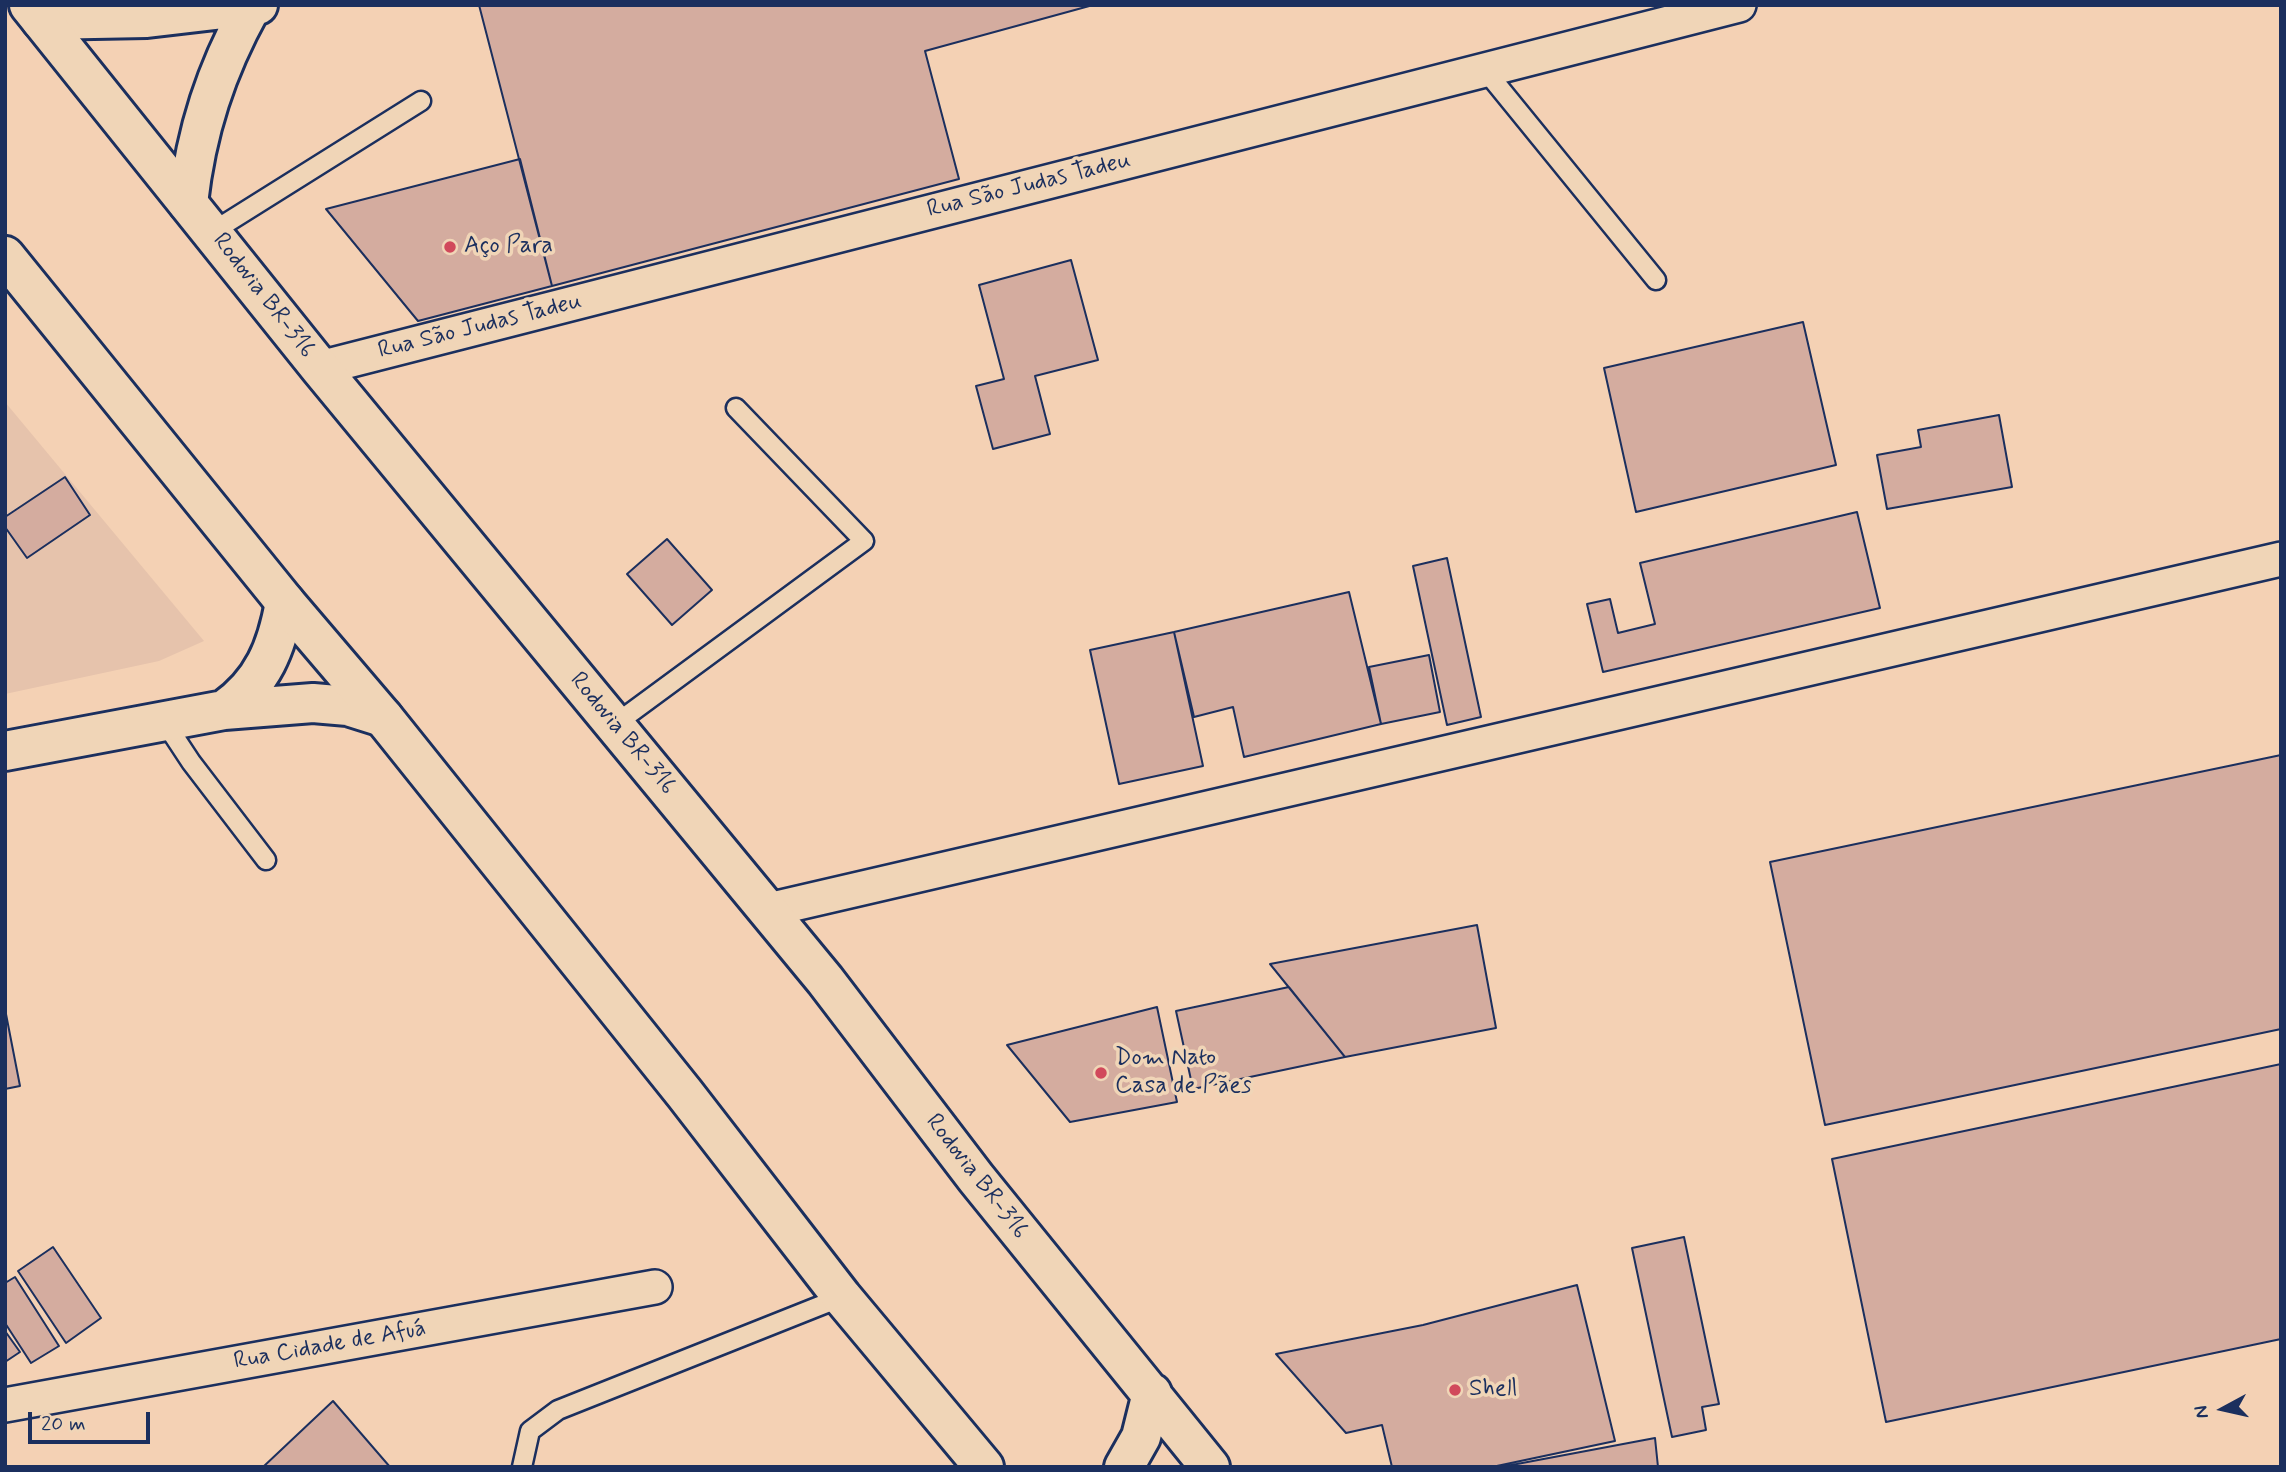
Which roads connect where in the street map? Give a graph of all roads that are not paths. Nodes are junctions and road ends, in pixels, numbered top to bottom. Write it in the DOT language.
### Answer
graph roads {
  1 [pos="1739,5"];
  2 [pos="255,6"];
  3 [pos="35,13"];
  4 [pos="1485,70"];
  5 [pos="421,102"];
  6 [pos="188,203"];
  7 [pos="212,232"];
  8 [pos="5,256"];
  9 [pos="1656,280"];
  10 [pos="320,368"];
  11 [pos="736,408"];
  12 [pos="2281,559"];
  13 [pos="285,602"];
  14 [pos="224,710"];
  15 [pos="383,717"];
  16 [pos="164,721"];
  17 [pos="614,725"];
  18 [pos="5,751"];
  19 [pos="266,860"];
  20 [pos="768,910"];
  21 [pos="655,1287"];
  22 [pos="842,1297"];
  23 [pos="1152,1393"];
  24 [pos="5,1405"];
  25 [pos="522,1467"];
  26 [pos="984,1467"];
  27 [pos="1124,1467"];
  28 [pos="1210,1467"];
  1 -- 4 [label="street, Rua São Judas Tadeu"];
  2 -- 3 [label="main road"];
  2 -- 6 [label="main road"];
  3 -- 6 [label="main road, Rodovia BR-316"];
  4 -- 9 [label="lane"];
  4 -- 10 [label="street, Rua São Judas Tadeu"];
  5 -- 7 [label="lane"];
  6 -- 7 [label="main road, Rodovia BR-316"];
  7 -- 10 [label="main road, Rodovia BR-316"];
  8 -- 13 [label="main road"];
  10 -- 17 [label="main road, Rodovia BR-316"];
  11 -- 17 [label="lane"];
  12 -- 20 [label="street"];
  13 -- 14 [label="main road"];
  13 -- 15 [label="main road"];
  14 -- 15 [label="main road"];
  14 -- 16 [label="main road"];
  15 -- 22 [label="main road"];
  16 -- 18 [label="main road"];
  16 -- 19 [label="lane"];
  17 -- 20 [label="main road, Rodovia BR-316"];
  20 -- 23 [label="main road, Rodovia BR-316"];
  21 -- 24 [label="street, Rua Cidade de Afuá"];
  22 -- 25 [label="lane"];
  22 -- 26 [label="main road"];
  23 -- 27 [label="main road"];
  23 -- 28 [label="main road, Rodovia BR-316"];
}
